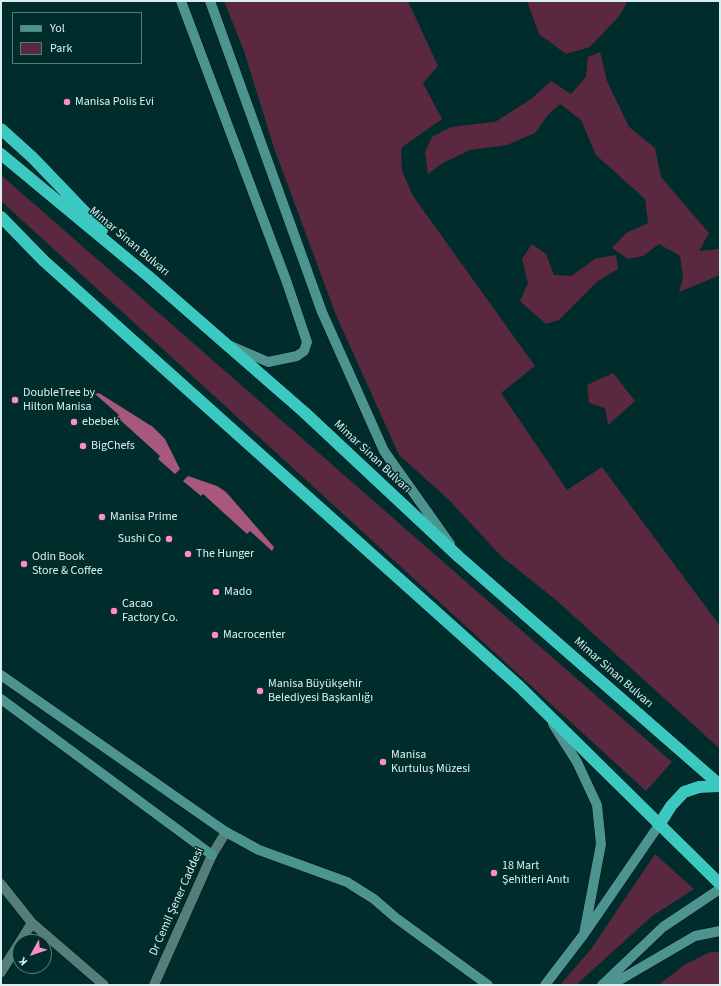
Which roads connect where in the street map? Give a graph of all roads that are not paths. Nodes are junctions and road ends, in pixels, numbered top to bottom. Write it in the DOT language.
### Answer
graph roads {
  1 [pos="181,1"];
  2 [pos="210,1"];
  3 [pos="1,129"];
  4 [pos="1,154"];
  5 [pos="1,217"];
  6 [pos="1,226"];
  7 [pos="44,261"];
  8 [pos="148,276"];
  9 [pos="221,342"];
  10 [pos="459,557"];
  11 [pos="1,675"];
  12 [pos="1,699"];
  13 [pos="546,712"];
  14 [pos="720,786"];
  15 [pos="659,825"];
  16 [pos="226,832"];
  17 [pos="212,855"];
  18 [pos="1,884"];
  19 [pos="720,884"];
  20 [pos="720,889"];
  21 [pos="32,923"];
  22 [pos="720,931"];
  23 [pos="584,934"];
  24 [pos="2,969"];
  25 [pos="104,985"];
  26 [pos="154,985"];
  27 [pos="488,985"];
  28 [pos="545,985"];
  29 [pos="602,985"];
  30 [pos="611,985"];
  1 -- 9 [label="street"];
  2 -- 10 [label="street"];
  3 -- 8 [label="highway"];
  4 -- 8 [label="highway, Mimar Sinan Bulvarı"];
  5 -- 7 [label="highway"];
  6 -- 7 [label="highway"];
  7 -- 13 [label="highway"];
  8 -- 9 [label="highway, Mimar Sinan Bulvarı"];
  9 -- 10 [label="highway, Mimar Sinan Bulvarı"];
  10 -- 14 [label="highway, Mimar Sinan Bulvarı"];
  11 -- 16 [label="street"];
  12 -- 17 [label="street"];
  13 -- 15 [label="highway"];
  13 -- 23 [label="street"];
  14 -- 15 [label="highway"];
  15 -- 19 [label="highway"];
  15 -- 23 [label="street"];
  16 -- 17 [label="street, Dr Cemil Şener Caddesi"];
  16 -- 27 [label="street"];
  17 -- 26 [label="street, Dr Cemil Şener Caddesi"];
  18 -- 21 [label="street"];
  20 -- 29 [label="street"];
  21 -- 24 [label="street"];
  21 -- 25 [label="street"];
  22 -- 30 [label="street"];
  23 -- 28 [label="street"];
}
